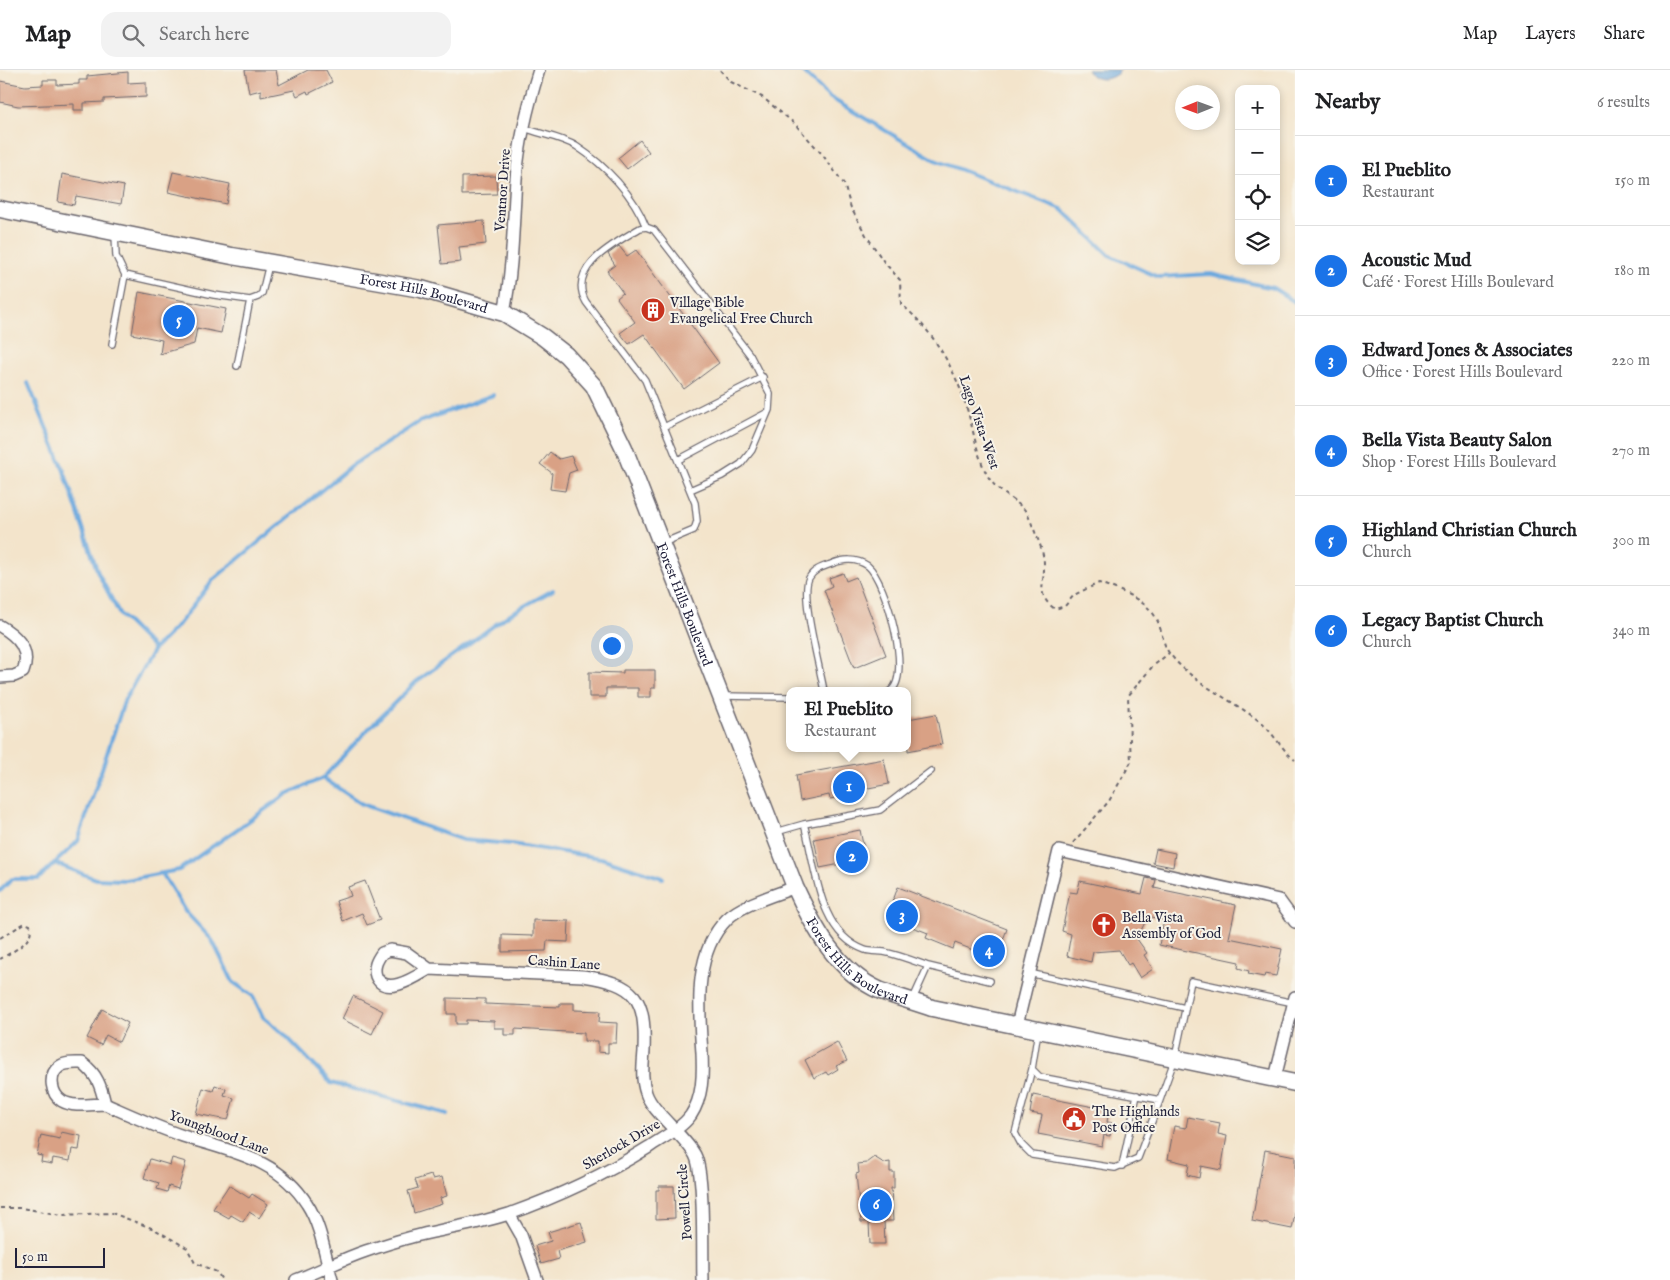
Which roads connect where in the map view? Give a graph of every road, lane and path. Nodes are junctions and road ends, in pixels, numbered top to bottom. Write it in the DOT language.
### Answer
graph roads {
  1 [pos="539,70"];
  2 [pos="720,70"];
  3 [pos="524,128"];
  4 [pos="0,210"];
  5 [pos="646,227"];
  6 [pos="114,233"];
  7 [pos="270,262"];
  8 [pos="125,275"];
  9 [pos="250,300"];
  10 [pos="504,313"];
  11 [pos="112,344"];
  12 [pos="237,366"];
  13 [pos="763,378"];
  14 [pos="768,412"];
  15 [pos="664,427"];
  16 [pos="678,460"];
  17 [pos="690,490"];
  18 [pos="661,544"];
  19 [pos="0,626"];
  20 [pos="1169,654"];
  21 [pos="0,677"];
  22 [pos="823,687"];
  23 [pos="893,687"];
  24 [pos="720,696"];
  25 [pos="786,698"];
  26 [pos="1295,760"];
  27 [pos="931,771"];
  28 [pos="804,824"];
  29 [pos="774,832"];
  30 [pos="1064,852"];
  31 [pos="795,887"];
  32 [pos="1295,922"];
  33 [pos="0,938"];
  34 [pos="0,959"];
  35 [pos="928,966"];
  36 [pos="429,968"];
  37 [pos="1029,972"];
  38 [pos="990,981"];
  39 [pos="1294,1000"];
  40 [pos="912,1001"];
  41 [pos="1185,1008"];
  42 [pos="1016,1025"];
  43 [pos="1038,1029"];
  44 [pos="1175,1058"];
  45 [pos="1032,1069"];
  46 [pos="1275,1078"];
  47 [pos="1295,1082"];
  48 [pos="1137,1095"];
  49 [pos="1160,1100"];
  50 [pos="105,1104"];
  51 [pos="674,1130"];
  52 [pos="1122,1166"];
  53 [pos="0,1208"];
  54 [pos="509,1214"];
  55 [pos="328,1265"];
  56 [pos="222,1280"];
  57 [pos="296,1280"];
  58 [pos="332,1280"];
  59 [pos="537,1280"];
  60 [pos="703,1280"];
  1 -- 3 [label="street, Ventnor Drive"];
  2 -- 20 [label="path, Lago Vista-West"];
  3 -- 5 [label="lane"];
  3 -- 10 [label="street, Ventnor Drive"];
  4 -- 6 [label="main road, Forest Hills Boulevard"];
  5 -- 13 [label="lane"];
  5 -- 15 [label="lane"];
  6 -- 7 [label="main road, Forest Hills Boulevard"];
  6 -- 8 [label="lane"];
  7 -- 9 [label="lane"];
  7 -- 10 [label="main road, Forest Hills Boulevard"];
  8 -- 9 [label="lane"];
  8 -- 11 [label="lane"];
  9 -- 12 [label="lane"];
  10 -- 18 [label="main road, Forest Hills Boulevard"];
  13 -- 14 [label="lane"];
  13 -- 15 [label="lane"];
  14 -- 16 [label="lane"];
  14 -- 17 [label="lane"];
  15 -- 16 [label="lane"];
  16 -- 17 [label="lane"];
  17 -- 18 [label="lane"];
  18 -- 24 [label="main road, Forest Hills Boulevard"];
  19 -- 21 [label="street"];
  20 -- 26 [label="path, Lago Vista-West"];
  20 -- 30 [label="path"];
  22 -- 23 [label="lane"];
  24 -- 25 [label="lane"];
  24 -- 29 [label="main road, Forest Hills Boulevard"];
  27 -- 28 [label="lane"];
  28 -- 29 [label="lane"];
  28 -- 35 [label="lane"];
  29 -- 31 [label="main road, Forest Hills Boulevard"];
  30 -- 32 [label="street"];
  30 -- 37 [label="street"];
  31 -- 40 [label="main road, Forest Hills Boulevard"];
  31 -- 51 [label="street, Sherlock Drive"];
  33 -- 34 [label="path"];
  35 -- 38 [label="lane"];
  35 -- 40 [label="lane"];
  36 -- 51 [label="street, Cashin Lane"];
  37 -- 41 [label="lane"];
  37 -- 42 [label="street"];
  39 -- 41 [label="lane"];
  39 -- 46 [label="street"];
  40 -- 42 [label="main road, Forest Hills Boulevard"];
  41 -- 44 [label="lane"];
  42 -- 43 [label="main road, Forest Hills Boulevard"];
  43 -- 44 [label="main road, Forest Hills Boulevard"];
  43 -- 45 [label="lane"];
  44 -- 46 [label="main road, Forest Hills Boulevard"];
  44 -- 49 [label="lane"];
  45 -- 48 [label="lane"];
  45 -- 52 [label="lane"];
  46 -- 47 [label="main road, Forest Hills Boulevard"];
  48 -- 49 [label="lane"];
  48 -- 52 [label="lane"];
  49 -- 52 [label="lane"];
  50 -- 50 [label="street, Youngblood Lane"];
  50 -- 55 [label="street, Youngblood Lane"];
  51 -- 54 [label="street, Sherlock Drive"];
  51 -- 60 [label="street, Powell Circle"];
  53 -- 56 [label="path"];
  54 -- 55 [label="street, Sherlock Drive"];
  54 -- 59 [label="street"];
  55 -- 57 [label="street, Sherlock Drive"];
  55 -- 58 [label="street, Youngblood Lane"];
}
